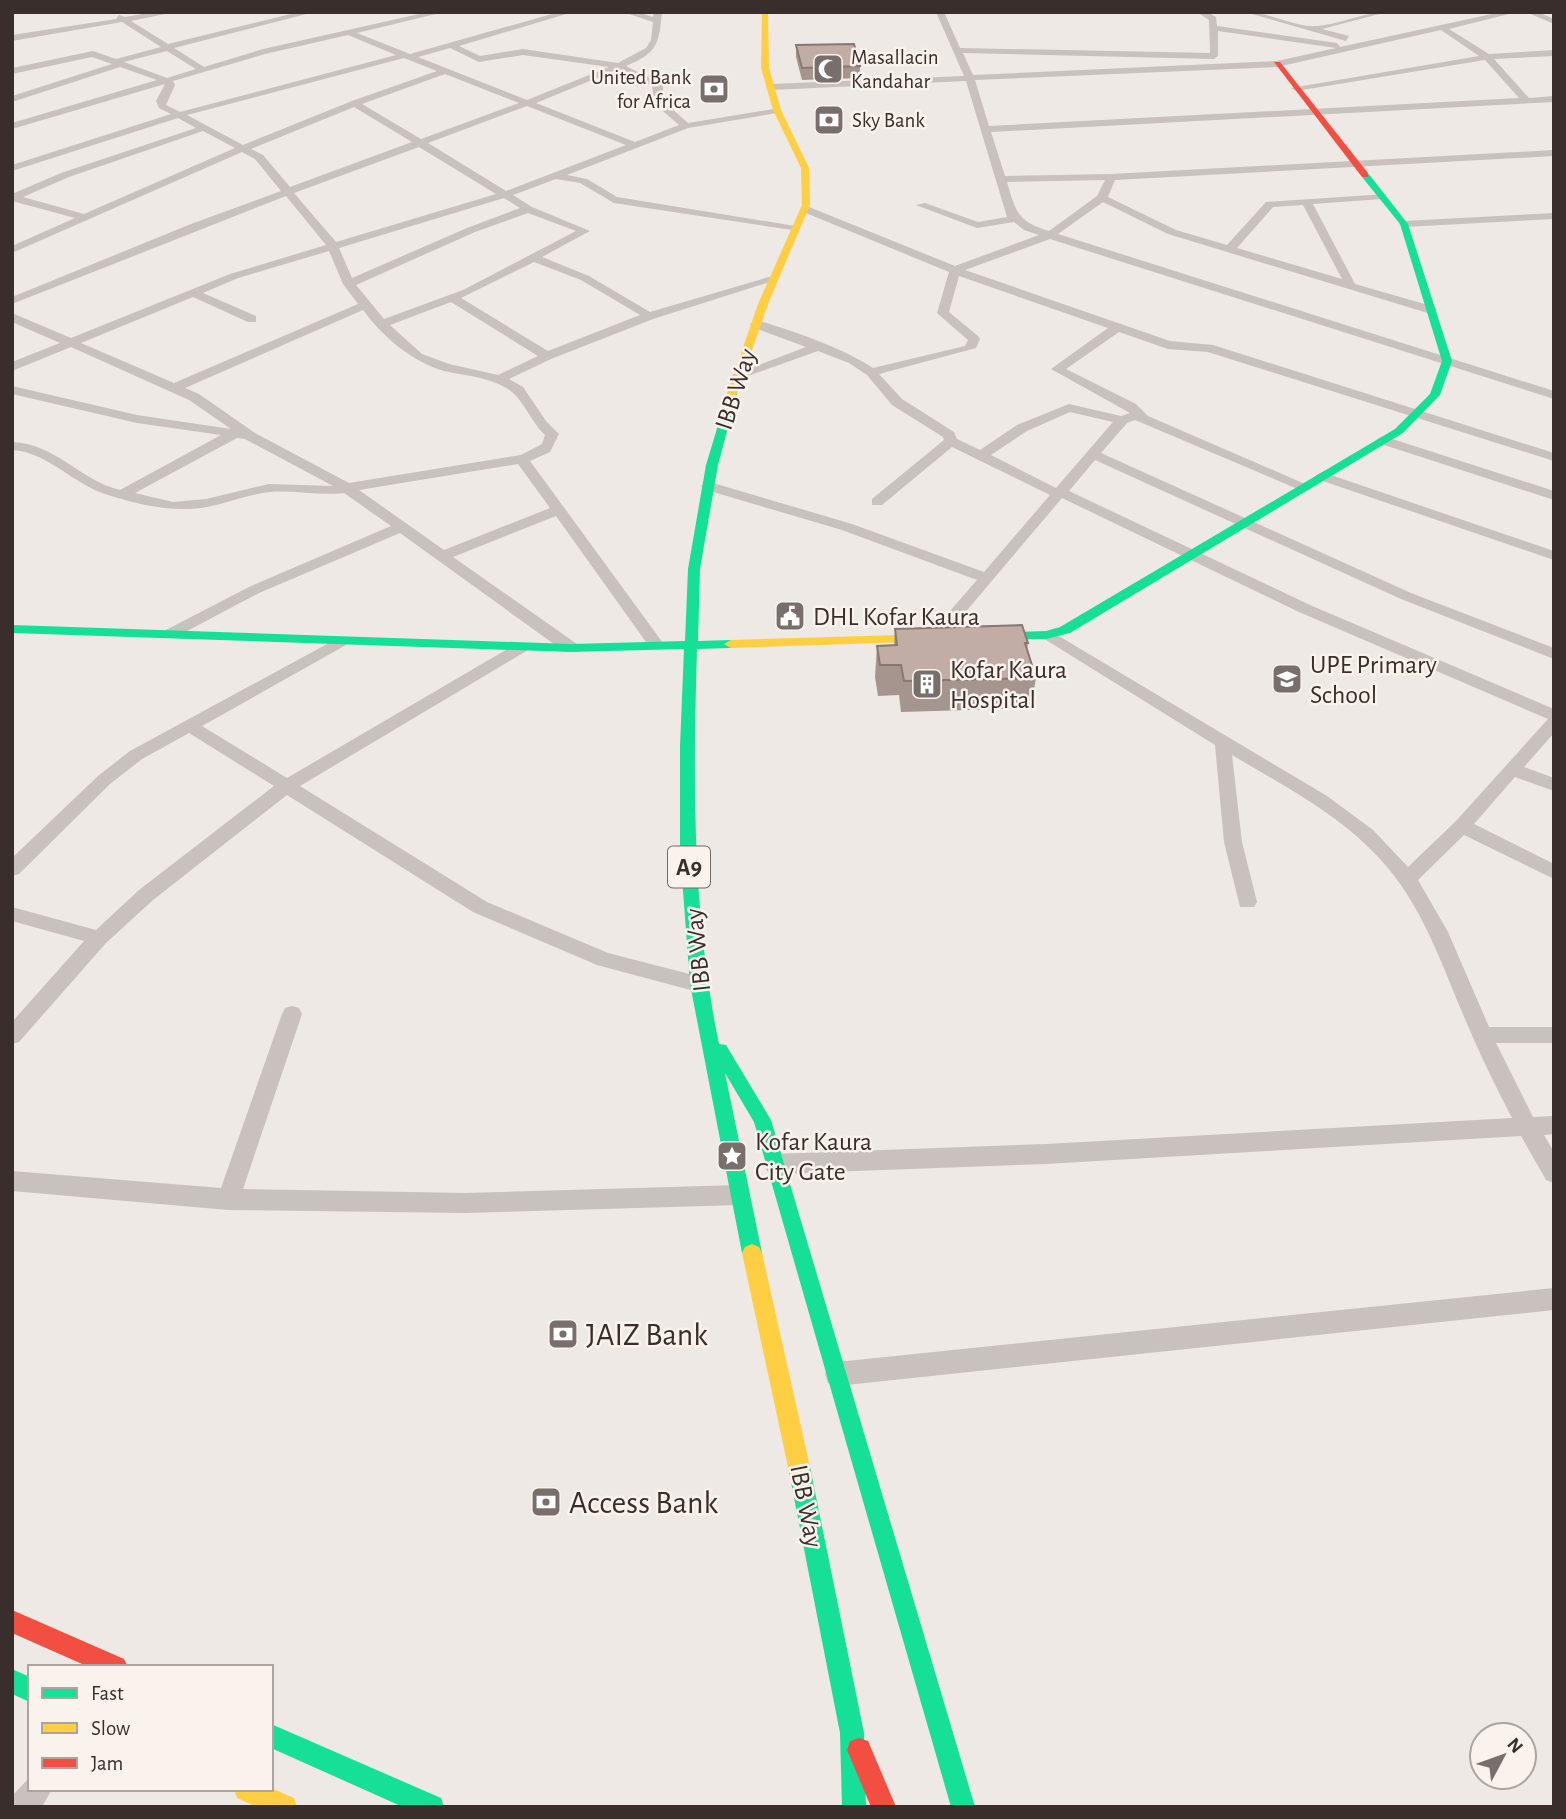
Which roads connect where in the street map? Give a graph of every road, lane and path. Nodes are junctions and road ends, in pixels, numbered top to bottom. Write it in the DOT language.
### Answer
graph roads {
  1 [pos="113,12"];
  2 [pos="171,12"];
  3 [pos="310,12"];
  4 [pos="440,12"];
  5 [pos="569,12"];
  6 [pos="627,12"];
  7 [pos="765,12"];
  8 [pos="940,12"];
  9 [pos="1201,12"];
  10 [pos="1383,12"];
  11 [pos="1513,12"];
  12 [pos="1530,12"];
  13 [pos="1257,13"];
  14 [pos="658,17"];
  15 [pos="124,19"];
  16 [pos="1554,22"];
  17 [pos="271,23"];
  18 [pos="1213,28"];
  19 [pos="1313,28"];
  20 [pos="1443,28"];
  21 [pos="296,29"];
  22 [pos="308,32"];
  23 [pos="351,34"];
  24 [pos="333,37"];
  25 [pos="12,38"];
  26 [pos="1368,44"];
  27 [pos="451,45"];
  28 [pos="169,48"];
  29 [pos="1350,48"];
  30 [pos="956,50"];
  31 [pos="1554,54"];
  32 [pos="406,56"];
  33 [pos="1487,57"];
  34 [pos="117,63"];
  35 [pos="1277,64"];
  36 [pos="619,66"];
  37 [pos="12,71"];
  38 [pos="205,71"];
  39 [pos="446,71"];
  40 [pos="970,78"];
  41 [pos="168,81"];
  42 [pos="771,87"];
  43 [pos="1296,88"];
  44 [pos="12,99"];
  45 [pos="1554,99"];
  46 [pos="1526,100"];
  47 [pos="355,103"];
  48 [pos="528,103"];
  49 [pos="777,110"];
  50 [pos="1314,111"];
  51 [pos="178,115"];
  52 [pos="12,126"];
  53 [pos="686,126"];
  54 [pos="204,128"];
  55 [pos="985,129"];
  56 [pos="421,144"];
  57 [pos="634,145"];
  58 [pos="245,148"];
  59 [pos="1554,153"];
  60 [pos="1356,164"];
  61 [pos="12,168"];
  62 [pos="556,175"];
  63 [pos="1111,177"];
  64 [pos="1001,179"];
  65 [pos="286,191"];
  66 [pos="504,195"];
  67 [pos="1382,196"];
  68 [pos="13,197"];
  69 [pos="1102,198"];
  70 [pos="1306,201"];
  71 [pos="921,205"];
  72 [pos="528,209"];
  73 [pos="805,209"];
  74 [pos="439,216"];
  75 [pos="1554,216"];
  76 [pos="86,218"];
  77 [pos="1015,219"];
  78 [pos="1404,224"];
  79 [pos="795,229"];
  80 [pos="471,230"];
  81 [pos="1050,235"];
  82 [pos="333,246"];
  83 [pos="1230,249"];
  84 [pos="12,250"];
  85 [pos="534,258"];
  86 [pos="955,270"];
  87 [pos="773,279"];
  88 [pos="349,284"];
  89 [pos="1351,286"];
  90 [pos="192,292"];
  91 [pos="453,298"];
  92 [pos="12,301"];
  93 [pos="365,305"];
  94 [pos="1431,310"];
  95 [pos="649,316"];
  96 [pos="12,317"];
  97 [pos="252,319"];
  98 [pos="381,324"];
  99 [pos="756,324"];
  100 [pos="1118,327"];
  101 [pos="68,343"];
  102 [pos="821,346"];
  103 [pos="547,356"];
  104 [pos="1447,361"];
  105 [pos="12,367"];
  106 [pos="871,372"];
  107 [pos="738,375"];
  108 [pos="499,379"];
  109 [pos="174,388"];
  110 [pos="12,390"];
  111 [pos="1554,395"];
  112 [pos="1416,414"];
  113 [pos="1142,417"];
  114 [pos="1122,420"];
  115 [pos="234,434"];
  116 [pos="250,436"];
  117 [pos="1383,440"];
  118 [pos="951,441"];
  119 [pos="12,446"];
  120 [pos="1092,454"];
  121 [pos="981,456"];
  122 [pos="1554,457"];
  123 [pos="522,459"];
  124 [pos="1322,476"];
  125 [pos="708,486"];
  126 [pos="1305,487"];
  127 [pos="347,488"];
  128 [pos="1059,493"];
  129 [pos="123,494"];
  130 [pos="1554,496"];
  131 [pos="877,502"];
  132 [pos="559,510"];
  133 [pos="1242,524"];
  134 [pos="401,527"];
  135 [pos="443,556"];
  136 [pos="1188,556"];
  137 [pos="1554,556"];
  138 [pos="987,578"];
  139 [pos="15,630"];
  140 [pos="168,635"];
  141 [pos="1046,635"];
  142 [pos="935,638"];
  143 [pos="340,642"];
  144 [pos="691,644"];
  145 [pos="657,646"];
  146 [pos="522,647"];
  147 [pos="571,648"];
  148 [pos="1554,654"];
  149 [pos="1554,715"];
  150 [pos="1554,722"];
  151 [pos="189,725"];
  152 [pos="1223,741"];
  153 [pos="1512,769"];
  154 [pos="1554,785"];
  155 [pos="285,787"];
  156 [pos="1462,826"];
  157 [pos="12,869"];
  158 [pos="1554,872"];
  159 [pos="1407,879"];
  160 [pos="1247,902"];
  161 [pos="12,914"];
  162 [pos="99,937"];
  163 [pos="698,984"];
  164 [pos="292,1014"];
  165 [pos="707,1028"];
  166 [pos="1482,1035"];
  167 [pos="1554,1035"];
  168 [pos="12,1036"];
  169 [pos="1554,1125"];
  170 [pos="1527,1127"];
  171 [pos="775,1164"];
  172 [pos="1554,1173"];
  173 [pos="12,1181"];
  174 [pos="739,1195"];
  175 [pos="229,1200"];
  176 [pos="1554,1299"];
  177 [pos="837,1374"];
  178 [pos="12,1621"];
  179 [pos="111,1665"];
  180 [pos="12,1681"];
  181 [pos="28,1689"];
  182 [pos="852,1733"];
  183 [pos="273,1736"];
  184 [pos="35,1791"];
  185 [pos="250,1791"];
  186 [pos="23,1807"];
  187 [pos="285,1807"];
  188 [pos="432,1807"];
  189 [pos="854,1807"];
  190 [pos="884,1807"];
  191 [pos="963,1807"];
  1 -- 15 [label="street"];
  2 -- 15 [label="street"];
  3 -- 17 [label="street"];
  4 -- 23 [label="street"];
  5 -- 27 [label="street"];
  6 -- 14 [label="street"];
  7 -- 42 [label="main road, IBB Way / A9"];
  8 -- 30 [label="street"];
  9 -- 18 [label="street"];
  10 -- 19 [label="street"];
  11 -- 20 [label="street"];
  12 -- 16 [label="street"];
  13 -- 19 [label="street"];
  14 -- 36 [label="street"];
  15 -- 25 [label="street"];
  15 -- 28 [label="street"];
  17 -- 21 [label="street"];
  17 -- 28 [label="street"];
  18 -- 29 [label="street"];
  18 -- 30 [label="street"];
  19 -- 26 [label="street"];
  20 -- 26 [label="street"];
  20 -- 33 [label="street"];
  22 -- 24 [label="street"];
  23 -- 24 [label="street"];
  23 -- 32 [label="street"];
  24 -- 38 [label="street"];
  26 -- 29 [label="street"];
  27 -- 32 [label="street"];
  27 -- 36 [label="street"];
  28 -- 34 [label="street"];
  28 -- 38 [label="street"];
  29 -- 35 [label="street"];
  30 -- 40 [label="street"];
  31 -- 33 [label="street"];
  32 -- 39 [label="street"];
  32 -- 51 [label="street"];
  33 -- 43 [label="street"];
  33 -- 46 [label="street"];
  34 -- 37 [label="street"];
  34 -- 41 [label="street"];
  34 -- 44 [label="street"];
  35 -- 40 [label="street"];
  35 -- 43 [label="main road"];
  36 -- 48 [label="street"];
  36 -- 53 [label="street"];
  38 -- 41 [label="street"];
  39 -- 47 [label="street"];
  39 -- 48 [label="street"];
  40 -- 42 [label="street"];
  40 -- 55 [label="street"];
  41 -- 51 [label="street"];
  41 -- 52 [label="street"];
  42 -- 49 [label="main road, IBB Way / A9"];
  43 -- 50 [label="main road"];
  45 -- 46 [label="street"];
  46 -- 50 [label="street"];
  47 -- 56 [label="street"];
  47 -- 58 [label="street"];
  48 -- 56 [label="street"];
  48 -- 57 [label="street"];
  49 -- 53 [label="street"];
  49 -- 73 [label="main road, IBB Way / A9"];
  50 -- 55 [label="street"];
  50 -- 60 [label="main road"];
  51 -- 54 [label="street"];
  51 -- 61 [label="street"];
  53 -- 57 [label="street"];
  54 -- 58 [label="street"];
  54 -- 68 [label="street"];
  55 -- 64 [label="street"];
  56 -- 65 [label="street"];
  56 -- 66 [label="street"];
  57 -- 62 [label="street"];
  58 -- 65 [label="street"];
  58 -- 76 [label="street"];
  59 -- 60 [label="street"];
  60 -- 63 [label="street"];
  60 -- 67 [label="main road"];
  62 -- 66 [label="street"];
  62 -- 79 [label="street"];
  63 -- 64 [label="street"];
  63 -- 69 [label="street"];
  64 -- 77 [label="street"];
  65 -- 82 [label="street"];
  65 -- 92 [label="street"];
  66 -- 72 [label="street"];
  66 -- 74 [label="street"];
  67 -- 70 [label="street"];
  67 -- 78 [label="main road"];
  68 -- 76 [label="street"];
  69 -- 81 [label="street"];
  69 -- 83 [label="street"];
  70 -- 83 [label="street"];
  70 -- 89 [label="street"];
  71 -- 77 [label="street"];
  72 -- 80 [label="street"];
  72 -- 85 [label="street"];
  73 -- 79 [label="main road, IBB Way / A9"];
  73 -- 86 [label="street"];
  74 -- 80 [label="street"];
  74 -- 82 [label="street"];
  75 -- 78 [label="street"];
  76 -- 84 [label="street"];
  77 -- 81 [label="street"];
  78 -- 94 [label="main road"];
  79 -- 87 [label="main road, IBB Way / A9"];
  80 -- 88 [label="street"];
  81 -- 86 [label="street"];
  81 -- 104 [label="street"];
  82 -- 88 [label="street"];
  82 -- 90 [label="street"];
  83 -- 89 [label="street"];
  85 -- 91 [label="street"];
  85 -- 95 [label="street"];
  86 -- 100 [label="street"];
  86 -- 106 [label="street"];
  87 -- 95 [label="street"];
  87 -- 99 [label="main road, IBB Way / A9"];
  88 -- 93 [label="street"];
  89 -- 94 [label="street"];
  90 -- 97 [label="street"];
  90 -- 101 [label="street"];
  91 -- 98 [label="street"];
  91 -- 103 [label="street"];
  93 -- 98 [label="street"];
  93 -- 109 [label="street"];
  94 -- 104 [label="main road"];
  95 -- 103 [label="street"];
  96 -- 101 [label="street"];
  98 -- 108 [label="street"];
  99 -- 102 [label="street"];
  99 -- 107 [label="main road, IBB Way / A9"];
  100 -- 112 [label="street"];
  100 -- 113 [label="street"];
  101 -- 105 [label="street"];
  101 -- 109 [label="street"];
  102 -- 106 [label="street"];
  102 -- 107 [label="street"];
  103 -- 108 [label="street"];
  104 -- 111 [label="street"];
  104 -- 112 [label="main road"];
  106 -- 118 [label="street"];
  107 -- 125 [label="main road, IBB Way / A9"];
  108 -- 123 [label="street"];
  109 -- 116 [label="street"];
  110 -- 115 [label="street"];
  112 -- 117 [label="main road"];
  112 -- 122 [label="street"];
  113 -- 114 [label="street"];
  113 -- 126 [label="street"];
  114 -- 120 [label="street"];
  114 -- 121 [label="street"];
  115 -- 116 [label="street"];
  115 -- 129 [label="street"];
  116 -- 127 [label="street"];
  117 -- 124 [label="main road"];
  117 -- 130 [label="street"];
  118 -- 121 [label="street"];
  118 -- 131 [label="street"];
  119 -- 129 [label="street"];
  120 -- 128 [label="street"];
  120 -- 133 [label="street"];
  121 -- 128 [label="street"];
  123 -- 127 [label="street"];
  123 -- 132 [label="street"];
  124 -- 126 [label="main road"];
  124 -- 137 [label="street"];
  125 -- 138 [label="street"];
  125 -- 144 [label="main road, IBB Way / A9"];
  126 -- 133 [label="main road"];
  127 -- 129 [label="street"];
  127 -- 134 [label="street"];
  128 -- 136 [label="street"];
  128 -- 138 [label="street"];
  132 -- 135 [label="street"];
  132 -- 145 [label="street"];
  133 -- 136 [label="main road"];
  133 -- 148 [label="street"];
  134 -- 135 [label="street"];
  134 -- 140 [label="street"];
  135 -- 147 [label="street"];
  136 -- 141 [label="main road"];
  136 -- 149 [label="street"];
  138 -- 142 [label="street"];
  139 -- 140 [label="main road"];
  140 -- 143 [label="main road"];
  141 -- 142 [label="main road"];
  141 -- 152 [label="street"];
  142 -- 144 [label="main road"];
  143 -- 146 [label="main road"];
  143 -- 151 [label="street"];
  144 -- 145 [label="main road"];
  144 -- 163 [label="main road, IBB Way / A9"];
  145 -- 147 [label="main road"];
  146 -- 147 [label="main road"];
  146 -- 155 [label="street"];
  150 -- 153 [label="street"];
  151 -- 155 [label="street"];
  151 -- 157 [label="street"];
  152 -- 159 [label="street"];
  152 -- 160 [label="street"];
  153 -- 154 [label="street"];
  153 -- 156 [label="street"];
  155 -- 162 [label="street"];
  155 -- 163 [label="street"];
  156 -- 158 [label="street"];
  156 -- 159 [label="street"];
  159 -- 166 [label="street"];
  161 -- 162 [label="street"];
  162 -- 168 [label="street"];
  163 -- 165 [label="main road, IBB Way / A9"];
  164 -- 175 [label="street"];
  165 -- 171 [label="main road"];
  165 -- 174 [label="main road, IBB Way / A9"];
  166 -- 167 [label="street"];
  166 -- 170 [label="street"];
  169 -- 170 [label="street"];
  170 -- 171 [label="street"];
  170 -- 172 [label="street"];
  171 -- 177 [label="main road"];
  173 -- 175 [label="street"];
  174 -- 175 [label="street"];
  174 -- 182 [label="main road, IBB Way / A9"];
  176 -- 177 [label="street"];
  177 -- 191 [label="main road"];
  178 -- 179 [label="main road"];
  180 -- 181 [label="main road"];
  182 -- 189 [label="main road, IBB Way / A9"];
  182 -- 190 [label="main road, IBB Way / A9"];
  183 -- 188 [label="main road"];
  184 -- 186 [label="street"];
  185 -- 187 [label="main road"];
}
